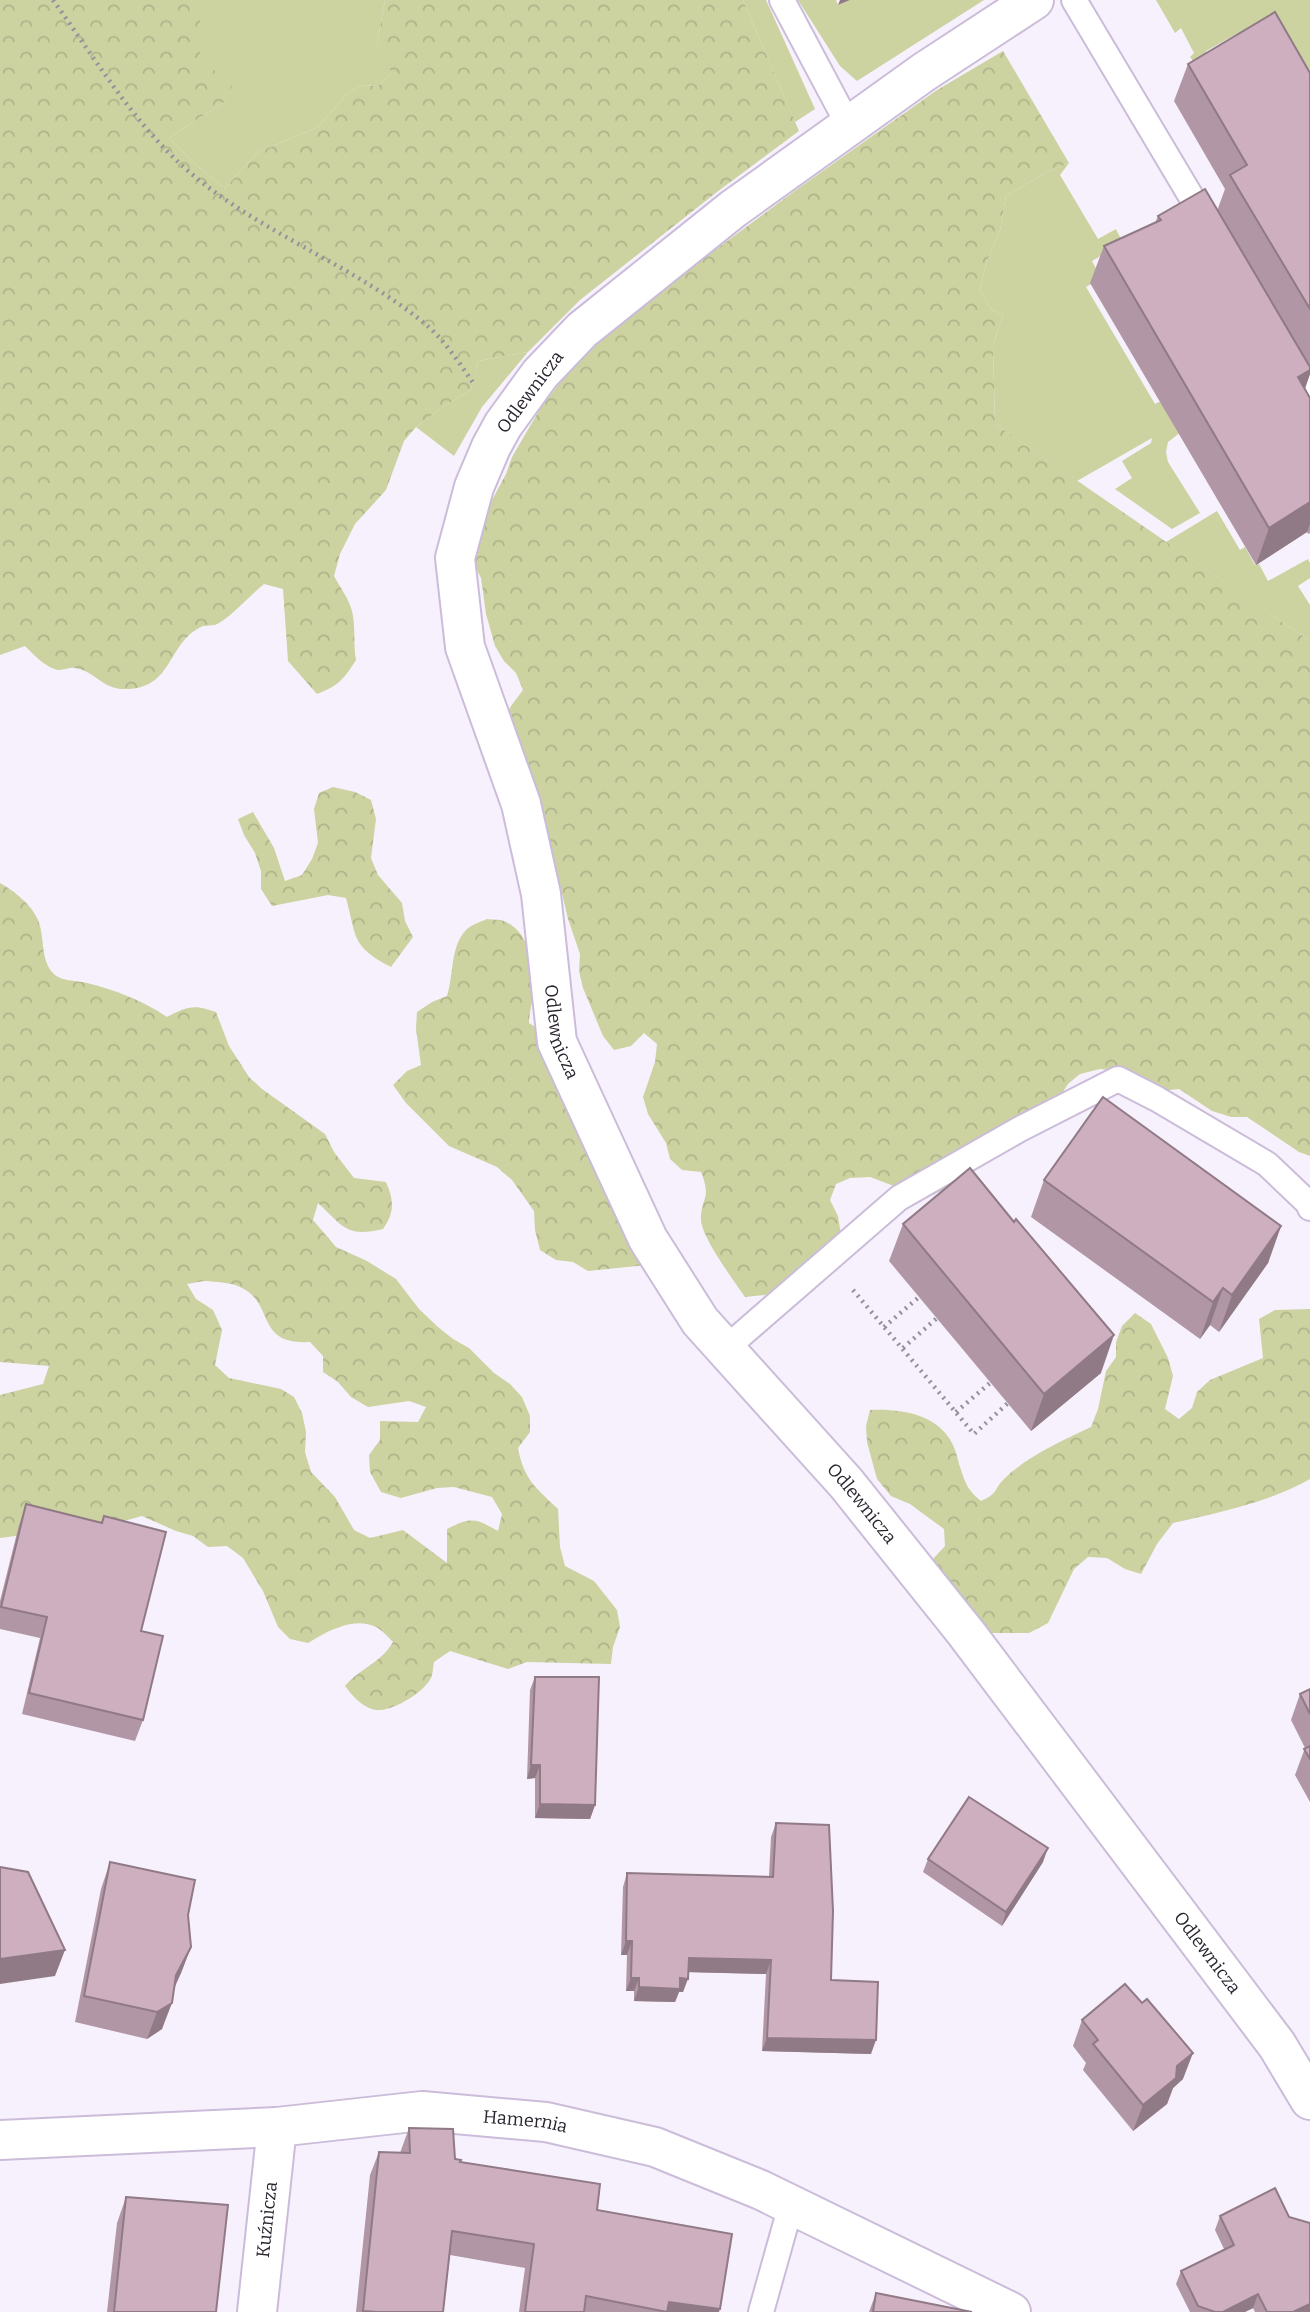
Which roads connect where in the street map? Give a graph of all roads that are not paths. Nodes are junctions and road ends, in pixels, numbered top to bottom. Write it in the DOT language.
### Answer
graph roads {
  1 [pos="782,0"];
  2 [pos="1034,0"];
  3 [pos="1074,0"];
  4 [pos="849,126"];
  5 [pos="1220,246"];
  6 [pos="1275,339"];
  7 [pos="1310,398"];
  8 [pos="1310,1208"];
  9 [pos="725,1349"];
  10 [pos="1310,2100"];
  11 [pos="277,2127"];
  12 [pos="0,2140"];
  13 [pos="791,2205"];
  14 [pos="999,2309"];
  15 [pos="257,2312"];
  16 [pos="761,2312"];
  1 -- 4 [label="lane"];
  2 -- 4 [label="street, Odlewnicza"];
  3 -- 5 [label="lane"];
  4 -- 9 [label="street, Odlewnicza"];
  6 -- 7 [label="lane"];
  8 -- 9 [label="lane"];
  9 -- 10 [label="street, Odlewnicza"];
  11 -- 12 [label="street, Hamernia"];
  11 -- 13 [label="street, Hamernia"];
  11 -- 15 [label="street, Kuźnicza"];
  13 -- 14 [label="street, Hamernia"];
  13 -- 16 [label="lane"];
}
